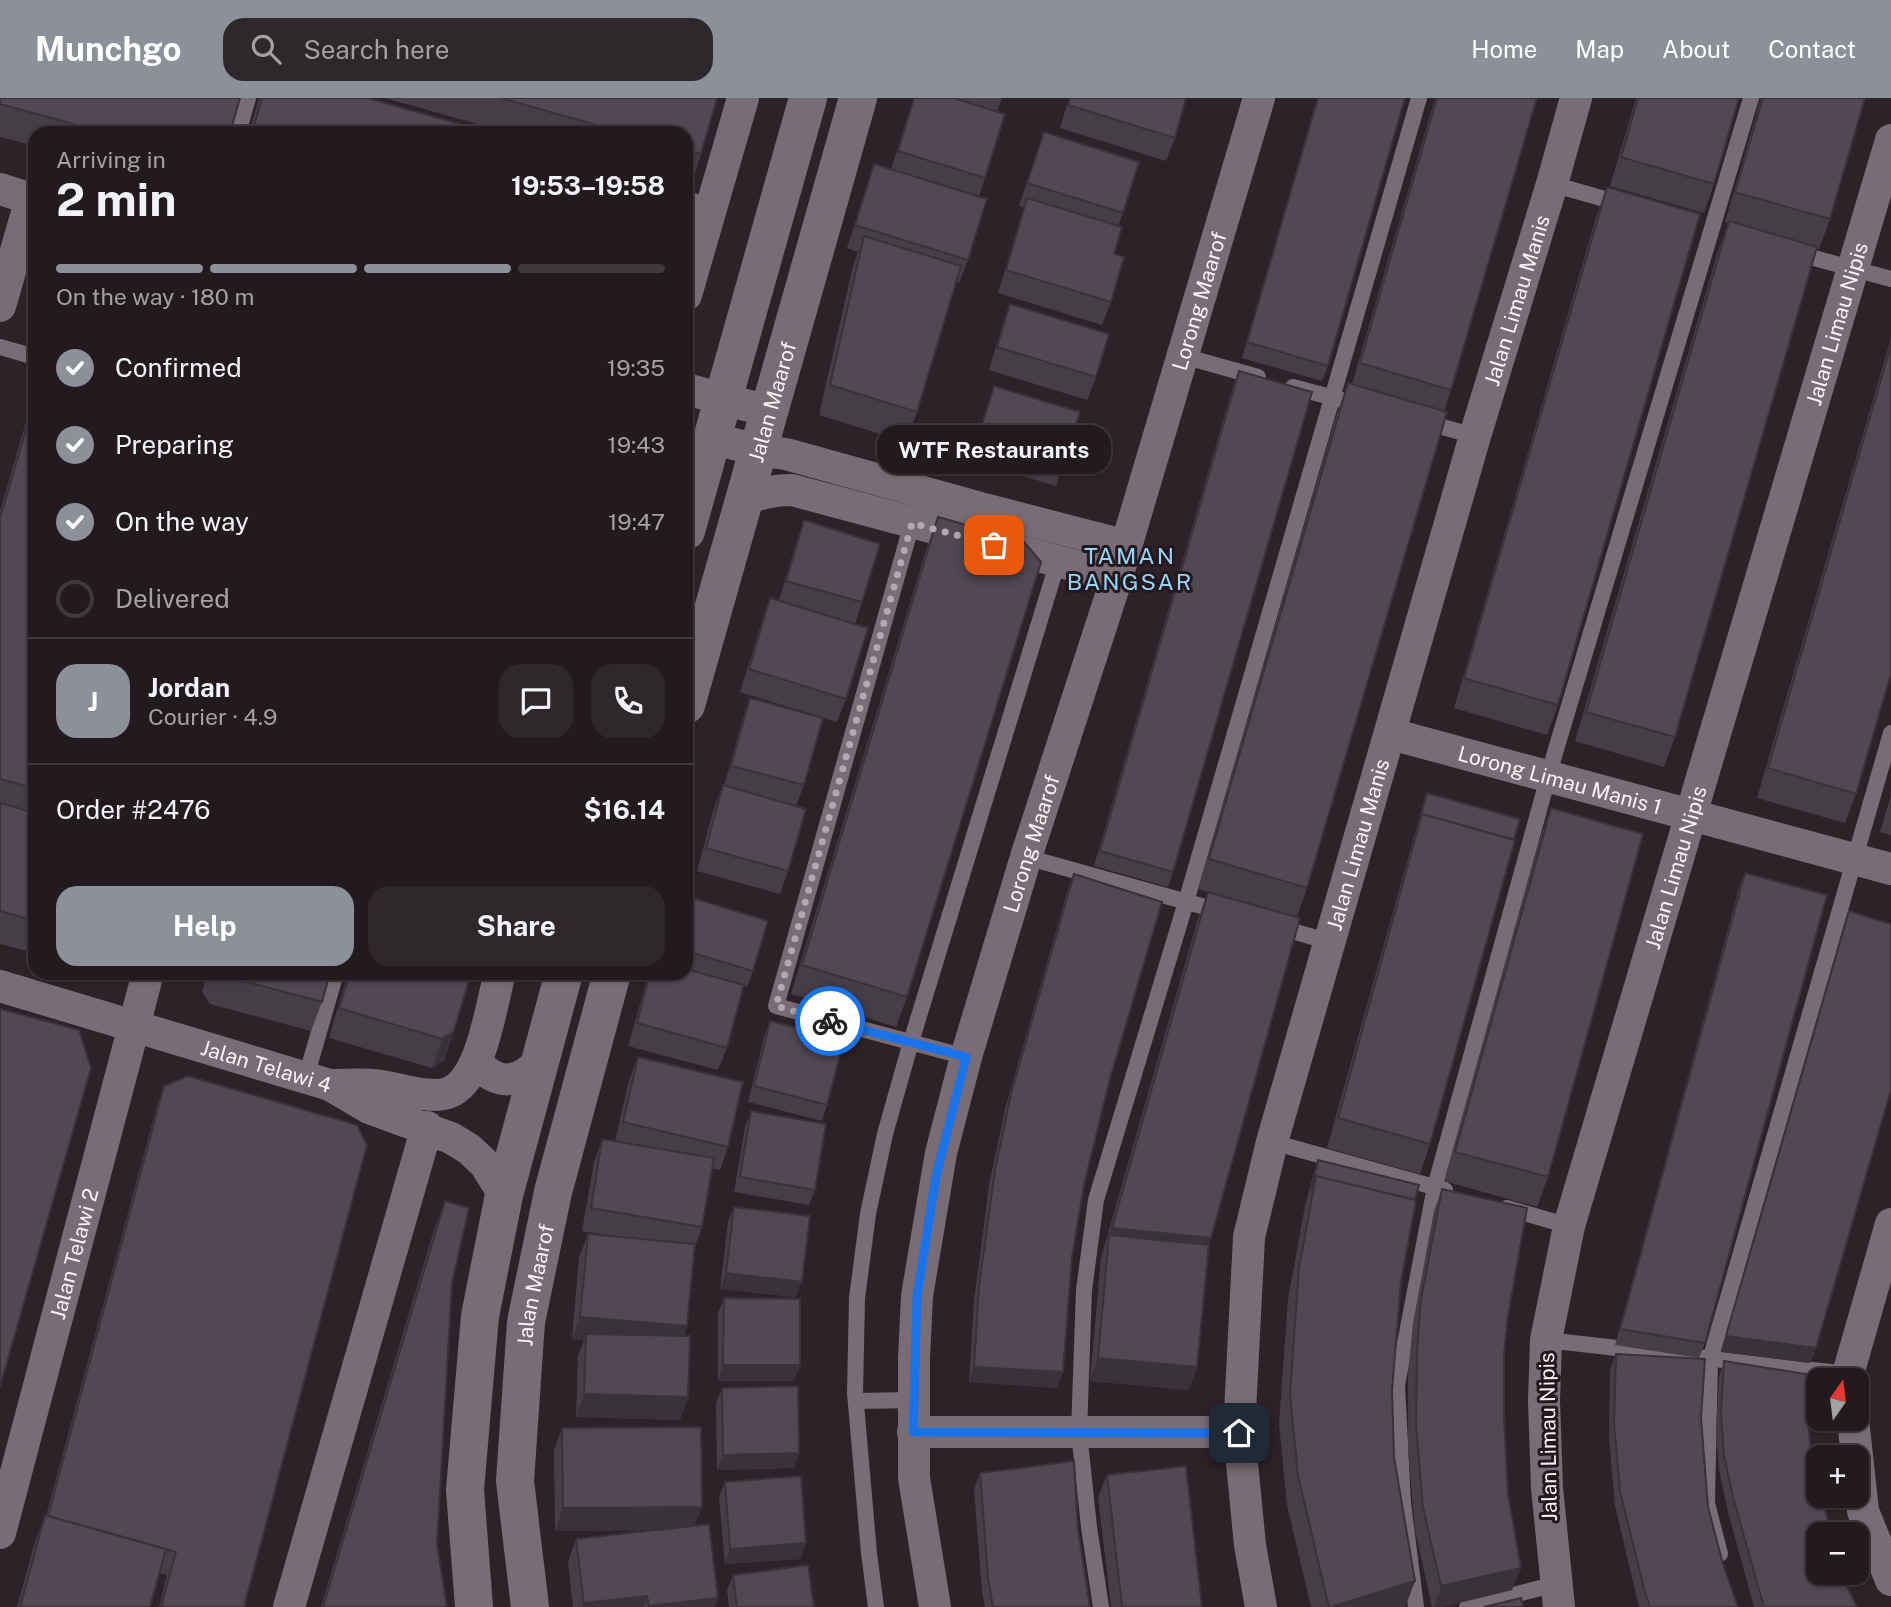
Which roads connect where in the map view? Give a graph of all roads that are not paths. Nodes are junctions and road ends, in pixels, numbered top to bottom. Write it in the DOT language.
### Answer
graph roads {
  1 [pos="248,98"];
  2 [pos="743,98"];
  3 [pos="808,98"];
  4 [pos="858,98"];
  5 [pos="1259,98"];
  6 [pos="1419,98"];
  7 [pos="1576,98"];
  8 [pos="1751,98"];
  9 [pos="241,126"];
  10 [pos="1891,140"];
  11 [pos="1552,184"];
  12 [pos="0,190"];
  13 [pos="28,198"];
  14 [pos="698,202"];
  15 [pos="1637,208"];
  16 [pos="28,215"];
  17 [pos="693,241"];
  18 [pos="1776,247"];
  19 [pos="1853,269"];
  20 [pos="1891,279"];
  21 [pos="0,306"];
  22 [pos="0,347"];
  23 [pos="28,355"];
  24 [pos="1182,356"];
  25 [pos="693,391"];
  26 [pos="1332,397"];
  27 [pos="723,399"];
  28 [pos="1358,404"];
  29 [pos="768,411"];
  30 [pos="1410,418"];
  31 [pos="1475,436"];
  32 [pos="711,438"];
  33 [pos="757,450"];
  34 [pos="743,501"];
  35 [pos="693,505"];
  36 [pos="912,523"];
  37 [pos="1127,546"];
  38 [pos="1058,561"];
  39 [pos="1117,577"];
  40 [pos="693,680"];
  41 [pos="1891,733"];
  42 [pos="1391,734"];
  43 [pos="1548,776"];
  44 [pos="1691,814"];
  45 [pos="1026,858"];
  46 [pos="1855,859"];
  47 [pos="1891,869"];
  48 [pos="1186,902"];
  49 [pos="1237,916"];
  50 [pos="1262,923"];
  51 [pos="1330,942"];
  52 [pos="146,980"];
  53 [pos="335,980"];
  54 [pos="498,980"];
  55 [pos="562,980"];
  56 [pos="610,980"];
  57 [pos="0,986"];
  58 [pos="135,1026"];
  59 [pos="911,1042"];
  60 [pos="966,1057"];
  61 [pos="539,1062"];
  62 [pos="476,1063"];
  63 [pos="318,1081"];
  64 [pos="427,1128"];
  65 [pos="1272,1142"];
  66 [pos="1435,1187"];
  67 [pos="504,1195"];
  68 [pos="1461,1195"];
  69 [pos="1488,1202"];
  70 [pos="1891,1224"];
  71 [pos="1569,1226"];
  72 [pos="1885,1266"];
  73 [pos="1546,1340"];
  74 [pos="1710,1360"];
  75 [pos="1851,1368"];
  76 [pos="1806,1373"];
  77 [pos="913,1400"];
  78 [pos="856,1401"];
  79 [pos="913,1432"];
  80 [pos="1079,1432"];
  81 [pos="1854,1432"];
  82 [pos="1239,1433"];
  83 [pos="0,1533"];
  84 [pos="1725,1576"];
  85 [pos="1891,1580"];
  86 [pos="1558,1596"];
  87 [pos="289,1607"];
  88 [pos="474,1607"];
  89 [pos="530,1607"];
  90 [pos="876,1607"];
  91 [pos="935,1607"];
  92 [pos="1101,1607"];
  93 [pos="1261,1607"];
  94 [pos="1416,1607"];
  95 [pos="1467,1607"];
  1 -- 9 [label="lane"];
  2 -- 14 [label="street"];
  3 -- 27 [label="main road"];
  4 -- 29 [label="main road, Jalan Maarof"];
  5 -- 24 [label="street, Lorong Maarof"];
  6 -- 26 [label="lane"];
  7 -- 11 [label="street, Jalan Limau Manis"];
  8 -- 43 [label="lane"];
  10 -- 19 [label="street, Jalan Limau Nipis"];
  11 -- 15 [label="lane"];
  11 -- 31 [label="street, Jalan Limau Manis"];
  12 -- 13 [label="street"];
  14 -- 17 [label="street"];
  16 -- 21 [label="street"];
  18 -- 19 [label="lane"];
  19 -- 20 [label="lane"];
  19 -- 44 [label="street, Jalan Limau Nipis"];
  22 -- 23 [label="lane"];
  24 -- 26 [label="lane"];
  24 -- 37 [label="street, Lorong Maarof"];
  25 -- 27 [label="street"];
  26 -- 28 [label="lane"];
  26 -- 48 [label="lane"];
  27 -- 29 [label="street"];
  27 -- 32 [label="main road"];
  29 -- 33 [label="main road, Jalan Maarof"];
  30 -- 31 [label="lane"];
  31 -- 42 [label="street, Jalan Limau Manis"];
  32 -- 33 [label="street"];
  32 -- 35 [label="main road"];
  33 -- 34 [label="main road, Jalan Maarof"];
  33 -- 37 [label="street"];
  34 -- 36 [label="street"];
  34 -- 40 [label="main road, Jalan Maarof"];
  36 -- 38 [label="street"];
  36 -- 59 [label="lane"];
  37 -- 39 [label="street, Lorong Maarof"];
  38 -- 39 [label="street"];
  38 -- 59 [label="lane"];
  39 -- 45 [label="street, Lorong Maarof"];
  41 -- 46 [label="lane"];
  42 -- 43 [label="street, Lorong Limau Manis 1"];
  42 -- 51 [label="street, Jalan Limau Manis"];
  43 -- 44 [label="street, Lorong Limau Manis 1"];
  43 -- 66 [label="lane"];
  44 -- 46 [label="street, Lorong Limau Manis 1"];
  44 -- 71 [label="street, Jalan Limau Nipis"];
  45 -- 48 [label="lane"];
  45 -- 60 [label="street, Lorong Maarof"];
  46 -- 47 [label="street, Lorong Limau Manis 1"];
  46 -- 74 [label="lane"];
  48 -- 49 [label="lane"];
  48 -- 80 [label="lane"];
  50 -- 51 [label="lane"];
  51 -- 65 [label="street, Jalan Limau Manis"];
  52 -- 58 [label="street, Jalan Telawi 2"];
  53 -- 63 [label="lane"];
  54 -- 62 [label="street"];
  55 -- 61 [label="main road"];
  56 -- 89 [label="main road, Jalan Maarof"];
  57 -- 58 [label="street, Jalan Telawi 4"];
  58 -- 63 [label="street, Jalan Telawi 4"];
  58 -- 83 [label="street, Jalan Telawi 2"];
  59 -- 60 [label="lane"];
  59 -- 78 [label="lane"];
  60 -- 77 [label="street, Lorong Maarof"];
  61 -- 62 [label="street"];
  61 -- 67 [label="main road"];
  62 -- 63 [label="street"];
  63 -- 64 [label="street, Jalan Telawi 4"];
  64 -- 67 [label="street, Jalan Telawi 4"];
  64 -- 87 [label="street"];
  65 -- 66 [label="lane"];
  65 -- 82 [label="street, Jalan Limau Manis"];
  66 -- 68 [label="lane"];
  66 -- 94 [label="lane"];
  67 -- 88 [label="main road"];
  69 -- 71 [label="lane"];
  70 -- 72 [label="street"];
  71 -- 73 [label="street, Jalan Limau Nipis"];
  72 -- 75 [label="street"];
  73 -- 74 [label="lane"];
  73 -- 86 [label="street, Jalan Limau Nipis"];
  74 -- 76 [label="lane"];
  74 -- 84 [label="lane"];
  77 -- 78 [label="lane"];
  77 -- 79 [label="street, Lorong Maarof"];
  78 -- 90 [label="lane"];
  79 -- 80 [label="street"];
  79 -- 91 [label="street, Lorong Maarof"];
  80 -- 82 [label="street"];
  80 -- 92 [label="lane"];
  81 -- 85 [label="street"];
  82 -- 93 [label="street, Jalan Limau Manis"];
  86 -- 95 [label="lane"];
}
